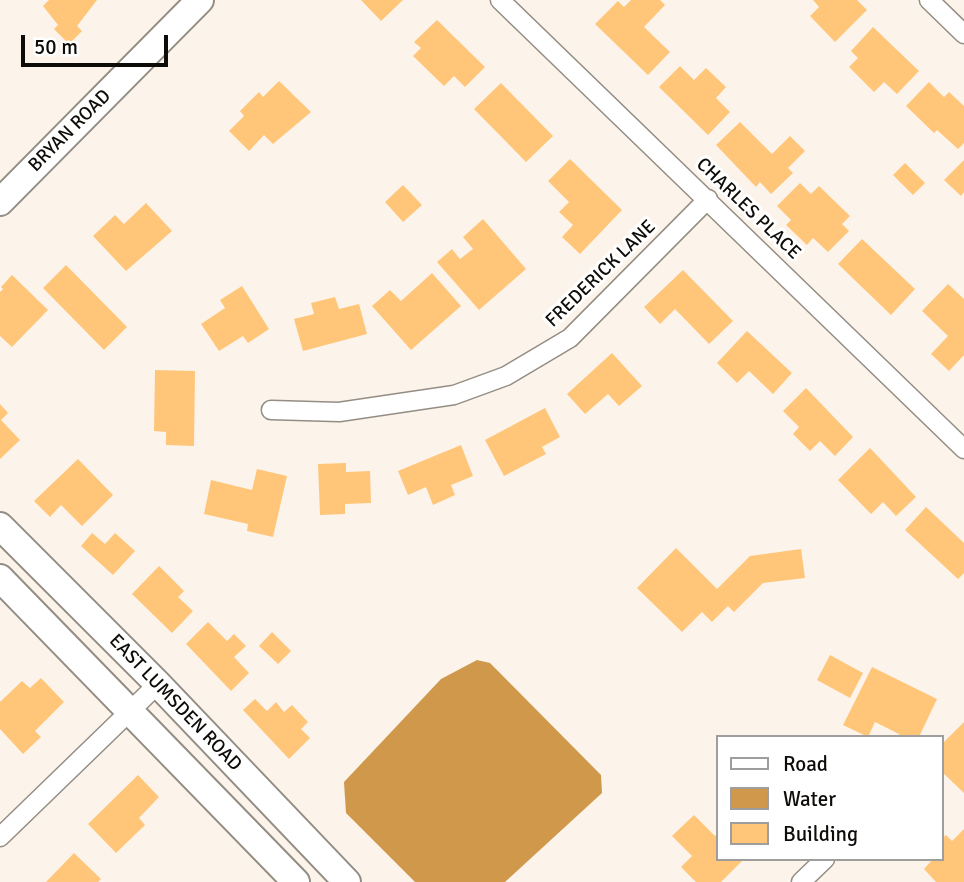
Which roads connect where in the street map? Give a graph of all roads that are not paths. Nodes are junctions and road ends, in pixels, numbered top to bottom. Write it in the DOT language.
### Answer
graph roads {
  1 [pos="200,0"];
  2 [pos="500,0"];
  3 [pos="929,0"];
  4 [pos="964,34"];
  5 [pos="708,199"];
  6 [pos="0,202"];
  7 [pos="271,410"];
  8 [pos="964,449"];
  9 [pos="0,526"];
  10 [pos="0,578"];
  11 [pos="158,684"];
  12 [pos="132,710"];
  13 [pos="0,837"];
  14 [pos="823,861"];
  15 [pos="296,882"];
  16 [pos="346,882"];
  17 [pos="800,882"];
  1 -- 6 [label="main road, BRYAN ROAD"];
  2 -- 5 [label="street, CHARLES PLACE"];
  3 -- 4 [label="street"];
  5 -- 7 [label="street, FREDERICK LANE"];
  5 -- 8 [label="street, CHARLES PLACE"];
  9 -- 11 [label="main road, EAST LUMSDEN ROAD"];
  10 -- 12 [label="main road, EAST LUMSDEN ROAD"];
  11 -- 12 [label="street"];
  11 -- 16 [label="main road, EAST LUMSDEN ROAD"];
  12 -- 13 [label="street"];
  12 -- 15 [label="main road, EAST LUMSDEN ROAD"];
  14 -- 17 [label="street"];
}
